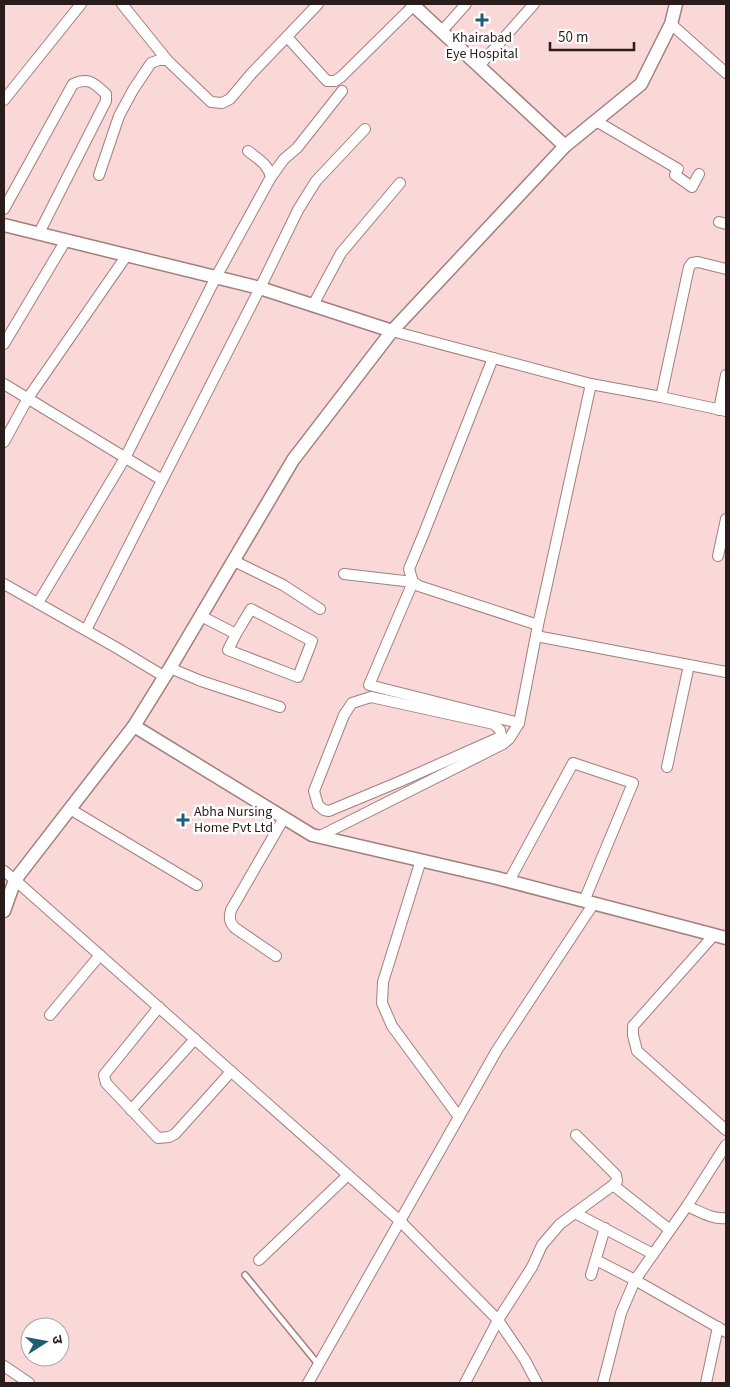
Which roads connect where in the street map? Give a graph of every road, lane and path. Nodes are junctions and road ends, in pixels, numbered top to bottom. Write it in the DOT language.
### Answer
graph roads {
  1 [pos="82,4"];
  2 [pos="122,4"];
  3 [pos="318,4"];
  4 [pos="466,4"];
  5 [pos="534,4"];
  6 [pos="676,4"];
  7 [pos="413,5"];
  8 [pos="671,24"];
  9 [pos="442,32"];
  10 [pos="286,37"];
  11 [pos="167,60"];
  12 [pos="479,66"];
  13 [pos="726,73"];
  14 [pos="342,91"];
  15 [pos="4,100"];
  16 [pos="596,121"];
  17 [pos="365,129"];
  18 [pos="565,146"];
  19 [pos="248,151"];
  20 [pos="698,174"];
  21 [pos="99,175"];
  22 [pos="271,177"];
  23 [pos="400,183"];
  24 [pos="4,209"];
  25 [pos="4,224"];
  26 [pos="39,233"];
  27 [pos="66,240"];
  28 [pos="128,255"];
  29 [pos="726,269"];
  30 [pos="216,277"];
  31 [pos="260,288"];
  32 [pos="313,305"];
  33 [pos="392,330"];
  34 [pos="4,344"];
  35 [pos="493,358"];
  36 [pos="726,376"];
  37 [pos="4,384"];
  38 [pos="591,384"];
  39 [pos="662,397"];
  40 [pos="28,398"];
  41 [pos="723,411"];
  42 [pos="4,442"];
  43 [pos="126,458"];
  44 [pos="162,480"];
  45 [pos="726,519"];
  46 [pos="718,556"];
  47 [pos="234,561"];
  48 [pos="344,574"];
  49 [pos="413,582"];
  50 [pos="4,584"];
  51 [pos="38,603"];
  52 [pos="320,609"];
  53 [pos="202,616"];
  54 [pos="538,625"];
  55 [pos="86,630"];
  56 [pos="236,634"];
  57 [pos="536,636"];
  58 [pos="689,665"];
  59 [pos="726,672"];
  60 [pos="168,673"];
  61 [pos="280,707"];
  62 [pos="519,723"];
  63 [pos="134,726"];
  64 [pos="667,767"];
  65 [pos="416,774"];
  66 [pos="420,786"];
  67 [pos="70,809"];
  68 [pos="284,818"];
  69 [pos="318,836"];
  70 [pos="421,860"];
  71 [pos="4,871"];
  72 [pos="15,880"];
  73 [pos="509,881"];
  74 [pos="197,885"];
  75 [pos="589,902"];
  76 [pos="4,911"];
  77 [pos="720,937"];
  78 [pos="100,955"];
  79 [pos="276,956"];
  80 [pos="159,1007"];
  81 [pos="50,1015"];
  82 [pos="195,1039"];
  83 [pos="230,1071"];
  84 [pos="131,1110"];
  85 [pos="459,1117"];
  86 [pos="726,1130"];
  87 [pos="576,1135"];
  88 [pos="726,1145"];
  89 [pos="348,1175"];
  90 [pos="613,1185"];
  91 [pos="687,1206"];
  92 [pos="576,1213"];
  93 [pos="726,1218"];
  94 [pos="400,1221"];
  95 [pos="605,1228"];
  96 [pos="670,1230"];
  97 [pos="653,1254"];
  98 [pos="259,1260"];
  99 [pos="596,1260"];
  100 [pos="592,1275"];
  101 [pos="245,1276"];
  102 [pos="635,1280"];
  103 [pos="498,1320"];
  104 [pos="722,1330"];
  105 [pos="319,1365"];
  106 [pos="4,1366"];
  107 [pos="29,1383"];
  108 [pos="308,1383"];
  109 [pos="465,1383"];
  110 [pos="537,1383"];
  111 [pos="603,1383"];
  112 [pos="706,1383"];
  1 -- 15 [label="street"];
  2 -- 11 [label="street"];
  3 -- 10 [label="street"];
  4 -- 9 [label="street"];
  5 -- 12 [label="street"];
  6 -- 8 [label="street"];
  7 -- 9 [label="street"];
  7 -- 10 [label="street"];
  8 -- 13 [label="street"];
  8 -- 16 [label="street"];
  9 -- 12 [label="street"];
  10 -- 11 [label="street"];
  11 -- 21 [label="street"];
  12 -- 18 [label="street"];
  14 -- 22 [label="street"];
  16 -- 18 [label="street"];
  16 -- 20 [label="street"];
  17 -- 31 [label="street"];
  18 -- 33 [label="street"];
  19 -- 22 [label="street"];
  22 -- 30 [label="street"];
  23 -- 32 [label="street"];
  24 -- 26 [label="street"];
  25 -- 26 [label="street"];
  26 -- 27 [label="street"];
  27 -- 28 [label="street"];
  27 -- 34 [label="street"];
  28 -- 30 [label="street"];
  28 -- 40 [label="street"];
  29 -- 39 [label="street"];
  30 -- 31 [label="street"];
  30 -- 43 [label="street"];
  31 -- 32 [label="street"];
  31 -- 44 [label="street"];
  32 -- 33 [label="street"];
  33 -- 35 [label="street"];
  33 -- 47 [label="street"];
  35 -- 38 [label="street"];
  35 -- 49 [label="street"];
  36 -- 41 [label="street"];
  37 -- 40 [label="street"];
  38 -- 39 [label="street"];
  38 -- 54 [label="street"];
  39 -- 41 [label="street"];
  40 -- 42 [label="street"];
  40 -- 43 [label="street"];
  43 -- 44 [label="street"];
  43 -- 51 [label="street"];
  44 -- 55 [label="street"];
  45 -- 46 [label="street"];
  47 -- 52 [label="street"];
  47 -- 53 [label="street"];
  48 -- 49 [label="street"];
  49 -- 54 [label="street"];
  49 -- 62 [label="street"];
  50 -- 51 [label="street"];
  51 -- 55 [label="street"];
  53 -- 56 [label="street"];
  53 -- 60 [label="street"];
  54 -- 57 [label="street"];
  55 -- 60 [label="street"];
  56 -- 56 [label="street"];
  57 -- 58 [label="street"];
  57 -- 62 [label="street"];
  58 -- 59 [label="street"];
  58 -- 64 [label="street"];
  60 -- 61 [label="street"];
  60 -- 63 [label="street"];
  62 -- 66 [label="street"];
  63 -- 67 [label="street"];
  63 -- 68 [label="street"];
  65 -- 65 [label="street"];
  65 -- 66 [label="street"];
  66 -- 69 [label="street"];
  67 -- 72 [label="street"];
  67 -- 74 [label="street"];
  68 -- 69 [label="street"];
  68 -- 79 [label="street"];
  69 -- 70 [label="street"];
  70 -- 73 [label="street"];
  70 -- 85 [label="street"];
  71 -- 72 [label="street"];
  72 -- 76 [label="street"];
  72 -- 78 [label="street"];
  73 -- 75 [label="street"];
  73 -- 75 [label="street"];
  75 -- 77 [label="street"];
  75 -- 85 [label="street"];
  77 -- 86 [label="street"];
  78 -- 80 [label="street"];
  78 -- 81 [label="street"];
  80 -- 82 [label="street"];
  80 -- 84 [label="street"];
  82 -- 83 [label="street"];
  82 -- 84 [label="street"];
  83 -- 84 [label="street"];
  83 -- 89 [label="street"];
  85 -- 94 [label="street"];
  87 -- 90 [label="street"];
  88 -- 91 [label="street"];
  89 -- 94 [label="street"];
  89 -- 98 [label="street"];
  90 -- 92 [label="street"];
  90 -- 96 [label="street"];
  91 -- 93 [label="street"];
  91 -- 96 [label="street"];
  92 -- 95 [label="street"];
  92 -- 103 [label="street"];
  94 -- 103 [label="street"];
  94 -- 105 [label="street"];
  95 -- 97 [label="street"];
  95 -- 99 [label="street"];
  96 -- 97 [label="street"];
  97 -- 102 [label="street"];
  99 -- 100 [label="street"];
  99 -- 102 [label="street"];
  101 -- 105 [label="lane"];
  102 -- 104 [label="street"];
  102 -- 111 [label="street"];
  103 -- 109 [label="street"];
  103 -- 110 [label="street"];
  104 -- 112 [label="street"];
  105 -- 108 [label="street"];
  106 -- 107 [label="street"];
}
